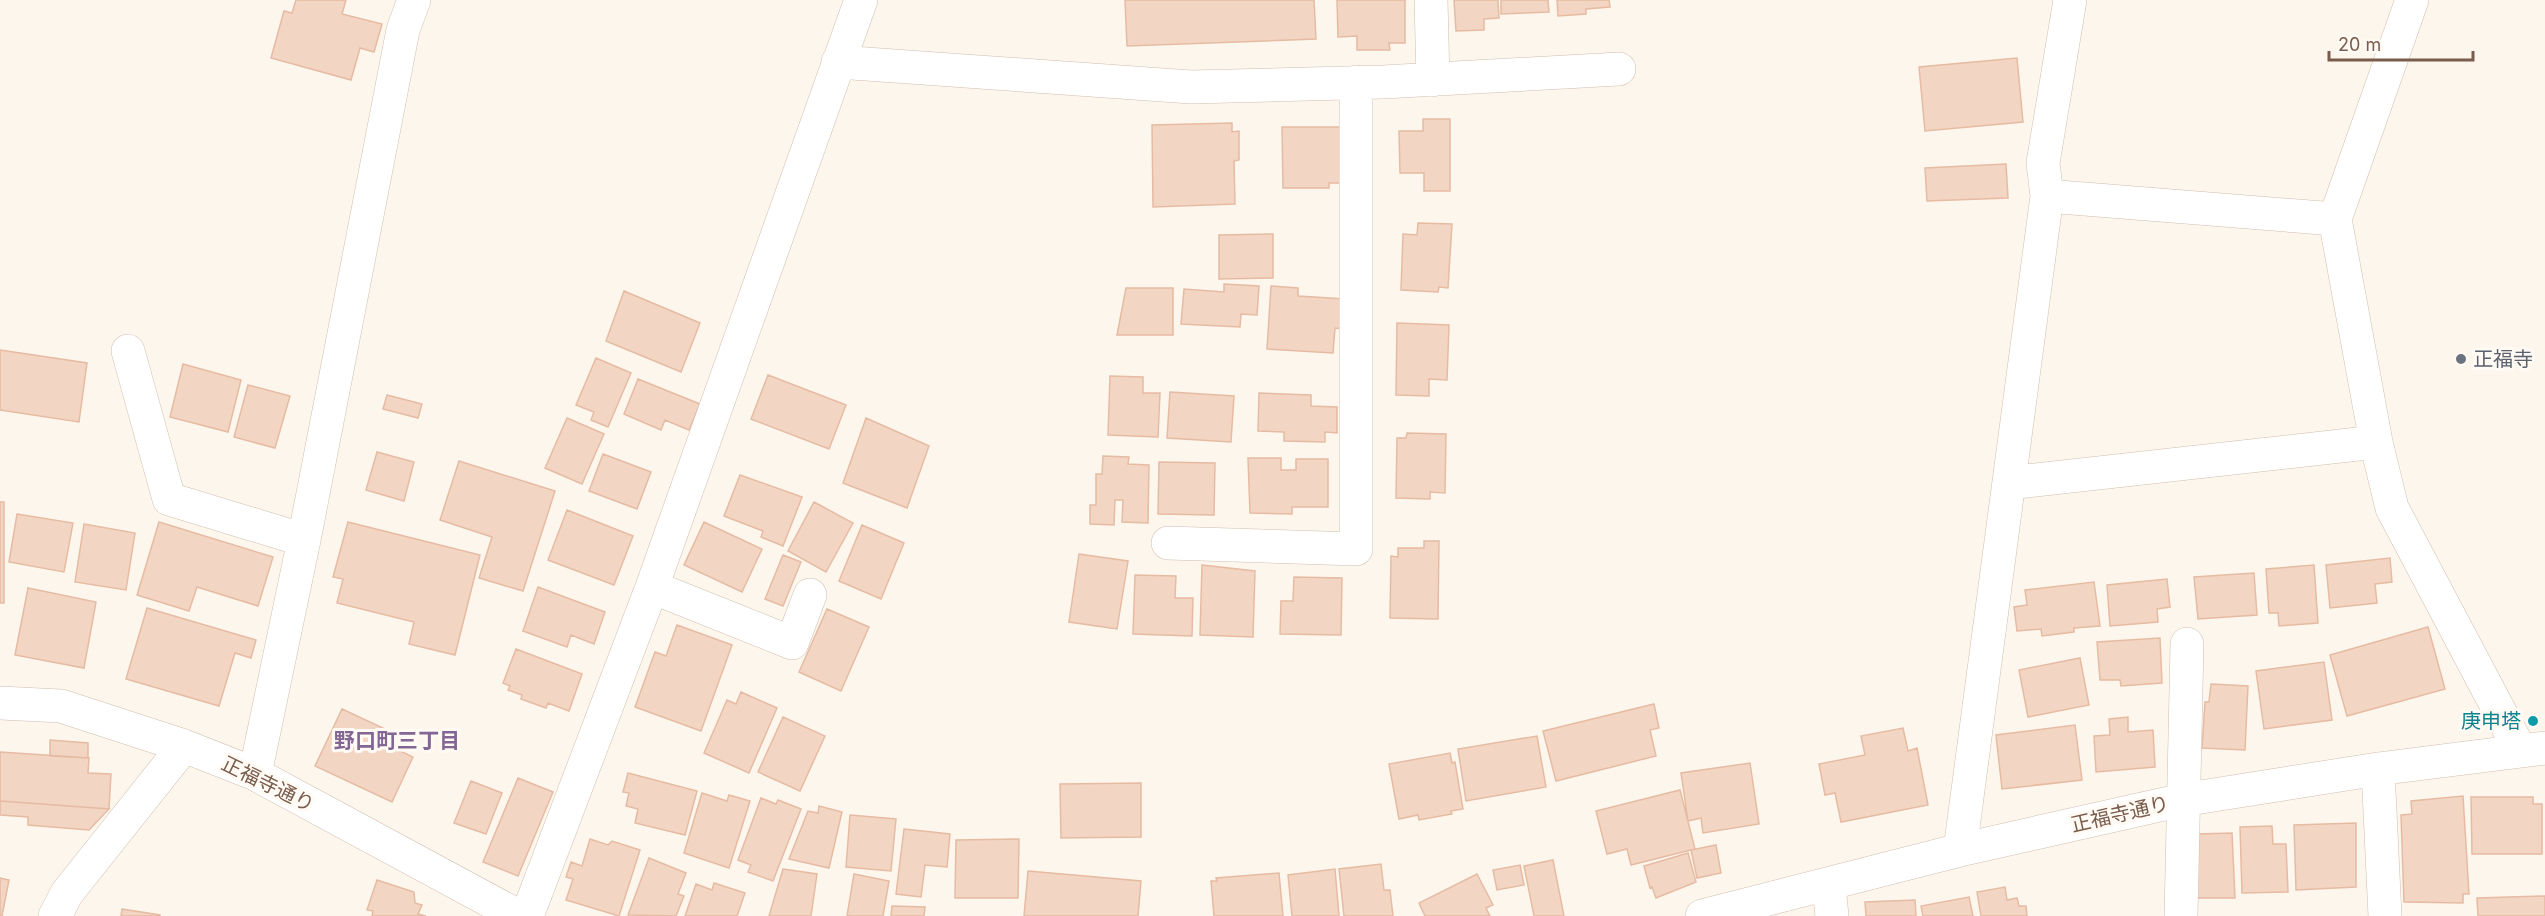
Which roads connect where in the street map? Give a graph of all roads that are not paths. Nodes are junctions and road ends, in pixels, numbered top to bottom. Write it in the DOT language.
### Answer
graph roads {
  1 [pos="414,0"];
  2 [pos="861,0"];
  3 [pos="1431,0"];
  4 [pos="2070,0"];
  5 [pos="2412,0"];
  6 [pos="838,62"];
  7 [pos="1619,69"];
  8 [pos="1433,80"];
  9 [pos="1356,82"];
  10 [pos="2047,195"];
  11 [pos="2335,219"];
  12 [pos="128,351"];
  13 [pos="2376,442"];
  14 [pos="2009,483"];
  15 [pos="304,540"];
  16 [pos="1168,543"];
  17 [pos="652,587"];
  18 [pos="810,595"];
  19 [pos="2187,644"];
  20 [pos="0,703"];
  21 [pos="184,746"];
  22 [pos="2532,749"];
  23 [pos="2378,769"];
  24 [pos="255,774"];
  25 [pos="2182,800"];
  26 [pos="1960,850"];
  27 [pos="1831,901"];
  28 [pos="55,916"];
  29 [pos="518,916"];
  30 [pos="527,916"];
  31 [pos="1702,916"];
  32 [pos="2181,916"];
  33 [pos="2385,916"];
  1 -- 15 [label="street"];
  2 -- 6 [label="street"];
  3 -- 8 [label="street"];
  4 -- 10 [label="street"];
  5 -- 11 [label="street"];
  6 -- 9 [label="street"];
  6 -- 17 [label="street"];
  7 -- 8 [label="street"];
  8 -- 9 [label="street"];
  9 -- 16 [label="street"];
  10 -- 11 [label="street"];
  10 -- 14 [label="street"];
  11 -- 13 [label="street"];
  12 -- 15 [label="street"];
  13 -- 14 [label="street"];
  13 -- 22 [label="street"];
  14 -- 26 [label="street"];
  15 -- 24 [label="street"];
  17 -- 18 [label="street"];
  17 -- 30 [label="street"];
  19 -- 25 [label="street"];
  20 -- 21 [label="street, 正福寺通り"];
  21 -- 24 [label="street, 正福寺通り"];
  21 -- 28 [label="street"];
  22 -- 23 [label="street, 正福寺通り"];
  23 -- 25 [label="street, 正福寺通り"];
  23 -- 33 [label="street"];
  24 -- 29 [label="street, 正福寺通り"];
  25 -- 26 [label="street, 正福寺通り"];
  25 -- 32 [label="street"];
  26 -- 27 [label="street, 正福寺通り"];
  27 -- 31 [label="street, 正福寺通り"];
}
